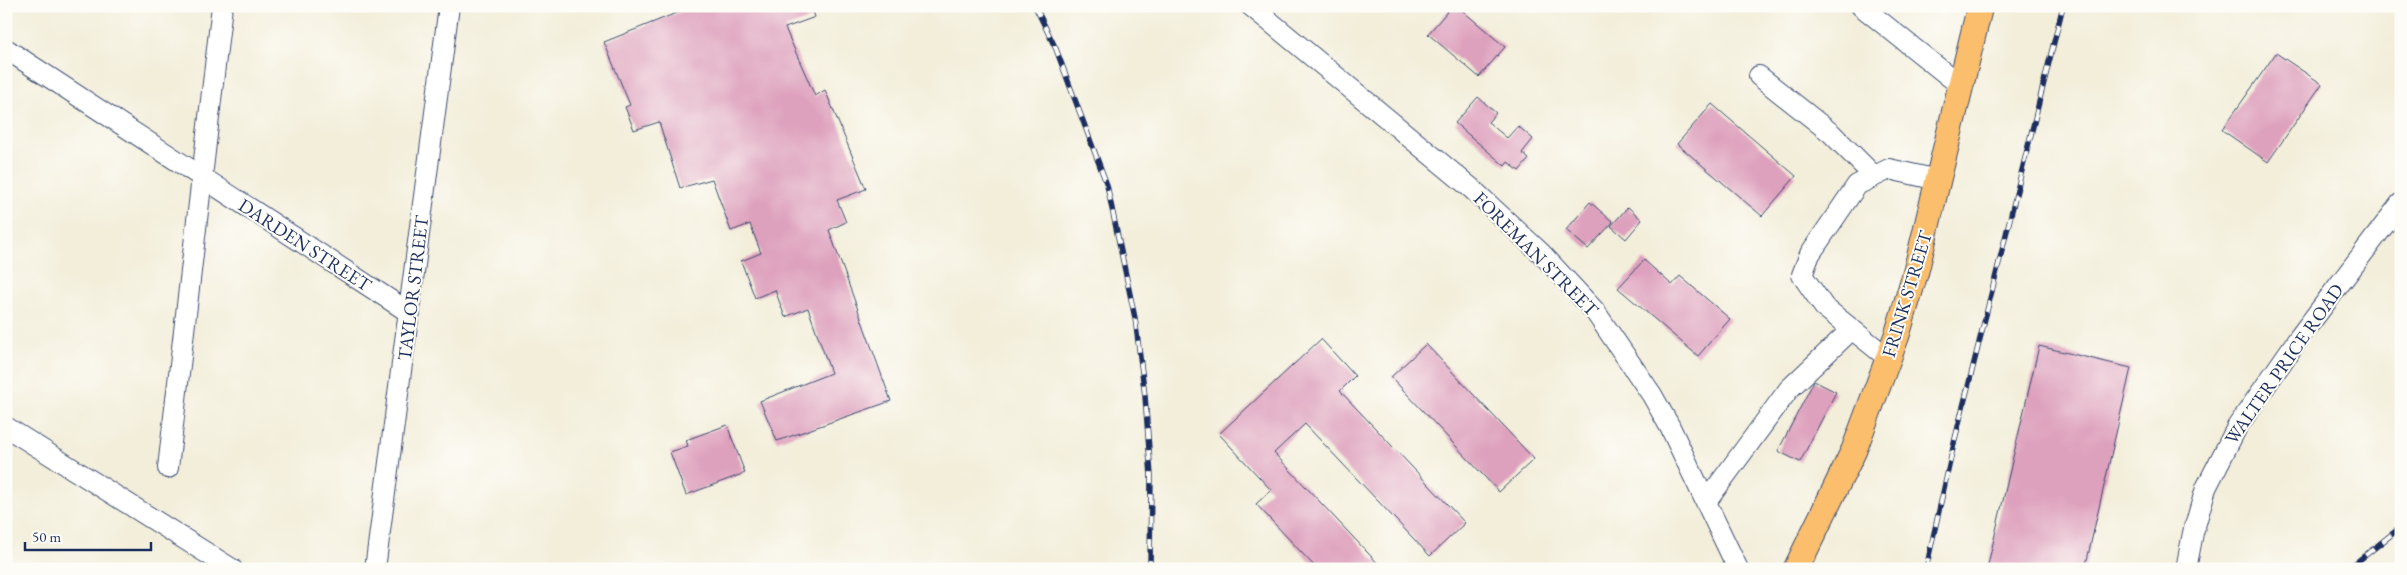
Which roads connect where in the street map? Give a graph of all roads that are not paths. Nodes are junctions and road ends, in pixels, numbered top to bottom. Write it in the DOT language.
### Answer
graph roads {
  1 [pos="222,6"];
  2 [pos="449,6"];
  3 [pos="1251,6"];
  4 [pos="1861,6"];
  5 [pos="1980,6"];
  6 [pos="6,49"];
  7 [pos="1759,76"];
  8 [pos="1960,86"];
  9 [pos="1874,176"];
  10 [pos="201,177"];
  11 [pos="1938,180"];
  12 [pos="2401,203"];
  13 [pos="410,313"];
  14 [pos="1852,329"];
  15 [pos="1888,358"];
  16 [pos="6,427"];
  17 [pos="168,468"];
  18 [pos="1706,502"];
  19 [pos="232,569"];
  20 [pos="375,569"];
  21 [pos="1738,569"];
  22 [pos="1796,569"];
  23 [pos="2186,569"];
  1 -- 10 [label="street"];
  2 -- 13 [label="street, TAYLOR STREET"];
  3 -- 18 [label="street, FOREMAN STREET"];
  4 -- 8 [label="street"];
  5 -- 8 [label="main road, FRINK STREET"];
  6 -- 10 [label="street, DARDEN STREET"];
  7 -- 9 [label="street"];
  8 -- 11 [label="main road, FRINK STREET"];
  9 -- 11 [label="street"];
  9 -- 14 [label="street"];
  10 -- 13 [label="street, DARDEN STREET"];
  10 -- 17 [label="street"];
  11 -- 15 [label="main road, FRINK STREET"];
  12 -- 23 [label="street, WALTER PRICE ROAD"];
  13 -- 20 [label="street, TAYLOR STREET"];
  14 -- 15 [label="street"];
  14 -- 18 [label="street"];
  15 -- 22 [label="main road, FRINK STREET"];
  16 -- 19 [label="street"];
  18 -- 21 [label="street, FOREMAN STREET"];
}
